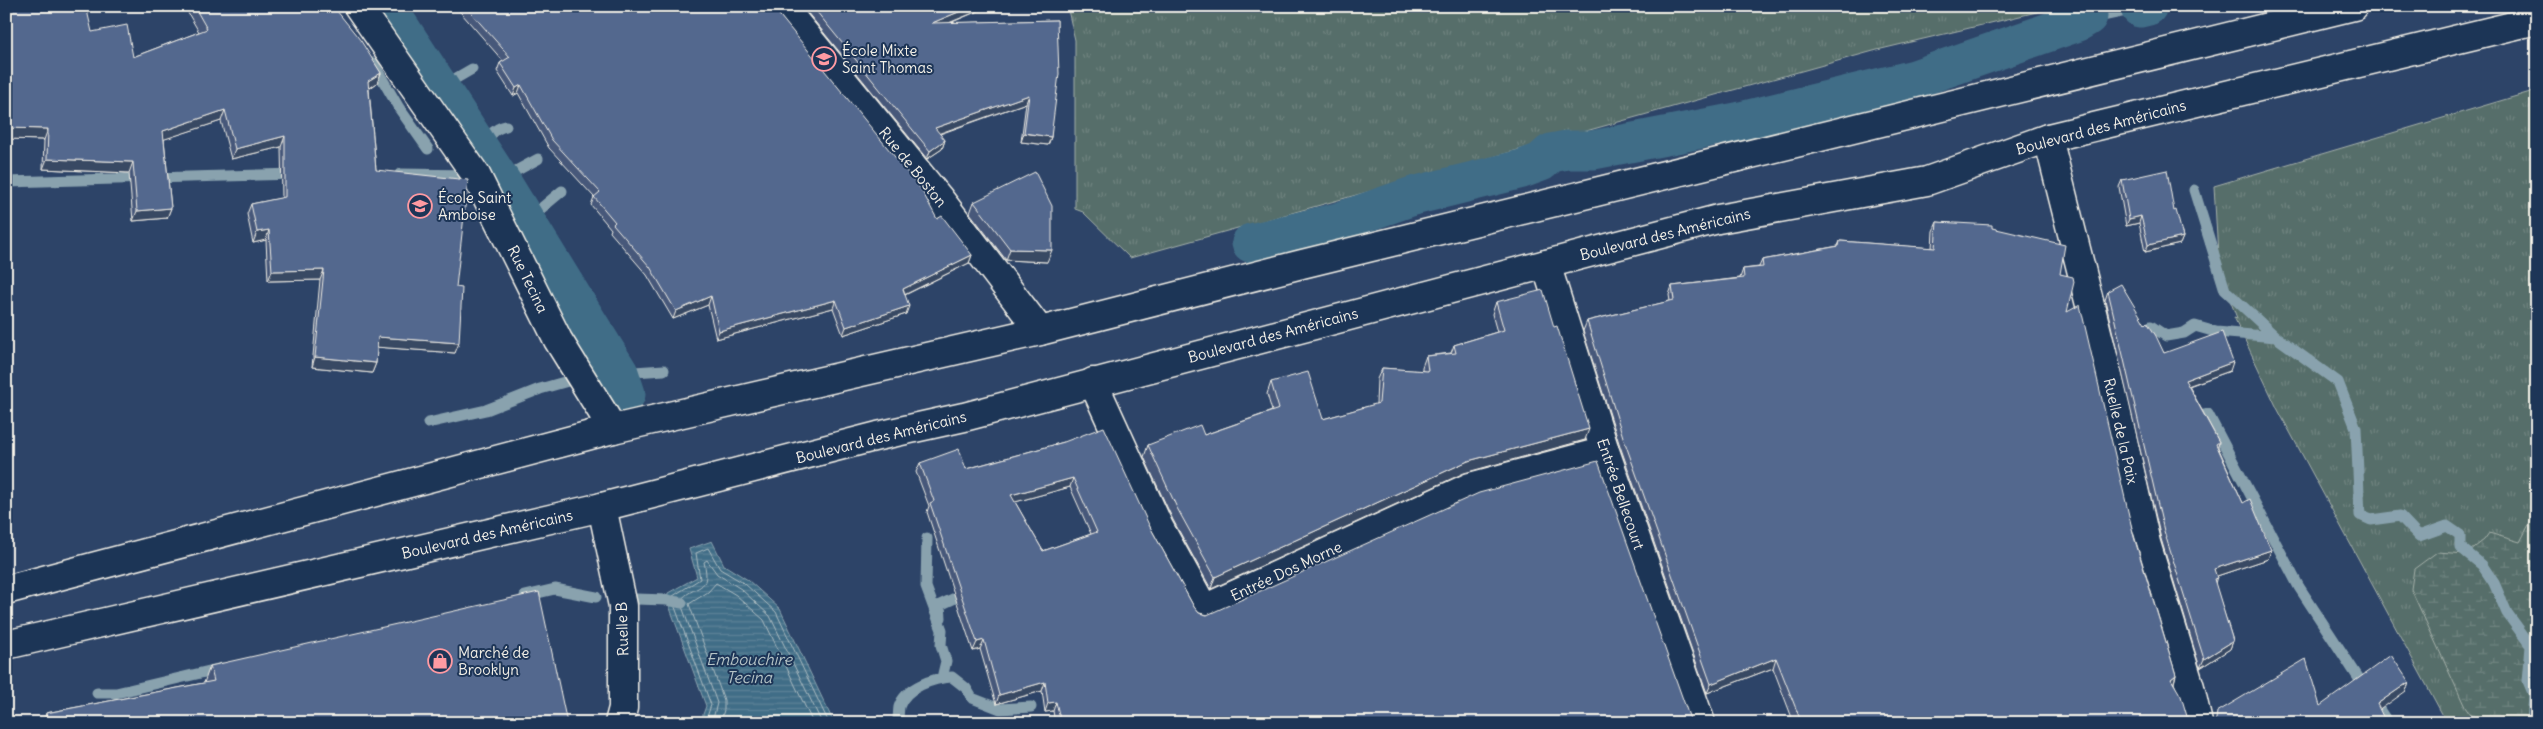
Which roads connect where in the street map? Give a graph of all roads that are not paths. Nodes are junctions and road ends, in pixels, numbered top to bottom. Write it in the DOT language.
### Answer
graph roads {
  1 [pos="358,6"];
  2 [pos="782,6"];
  3 [pos="2354,6"];
  4 [pos="2537,20"];
  5 [pos="2048,138"];
  6 [pos="1546,264"];
  7 [pos="1040,331"];
  8 [pos="1093,382"];
  9 [pos="613,429"];
  10 [pos="1605,450"];
  11 [pos="602,507"];
  12 [pos="6,590"];
  13 [pos="6,645"];
  14 [pos="619,723"];
  15 [pos="1701,723"];
  16 [pos="2198,723"];
  1 -- 9 [label="main road, Rue Tecina"];
  2 -- 7 [label="main road, Rue de Boston"];
  3 -- 7 [label="main road"];
  4 -- 5 [label="main road, Boulevard des Américains"];
  5 -- 6 [label="main road, Boulevard des Américains"];
  5 -- 16 [label="main road, Ruelle de la Paix"];
  6 -- 8 [label="main road, Boulevard des Américains"];
  6 -- 10 [label="main road, Entrée Bellecourt"];
  7 -- 9 [label="main road"];
  8 -- 10 [label="main road, Entrée Dos Morne"];
  8 -- 11 [label="main road, Boulevard des Américains"];
  9 -- 12 [label="main road"];
  10 -- 15 [label="main road, Entrée Bellecourt"];
  11 -- 13 [label="main road, Boulevard des Américains"];
  11 -- 14 [label="main road, Ruelle B"];
}
